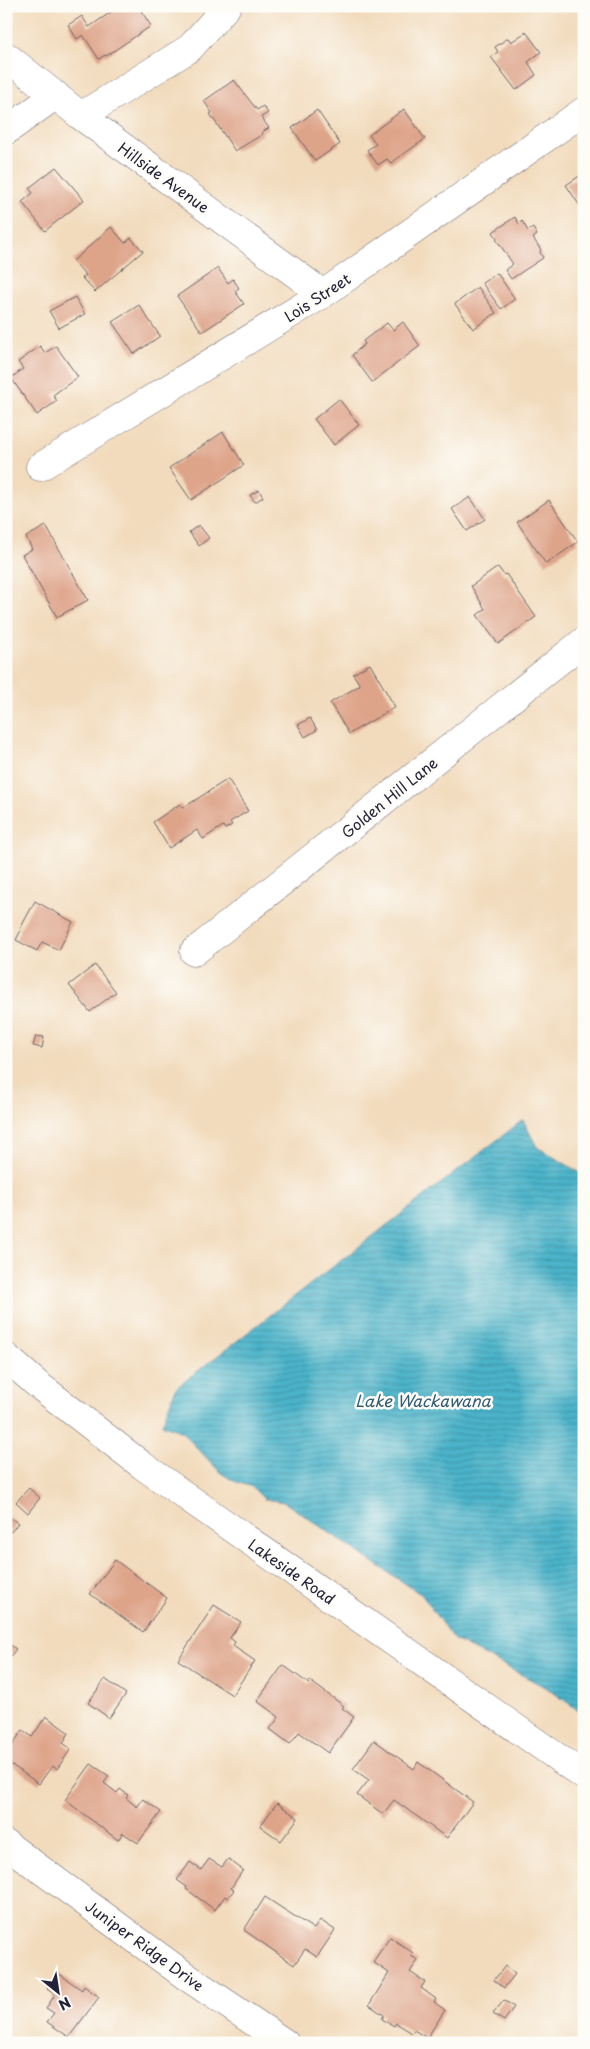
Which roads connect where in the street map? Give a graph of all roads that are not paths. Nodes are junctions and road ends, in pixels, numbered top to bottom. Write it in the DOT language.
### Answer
graph roads {
  1 [pos="227,6"];
  2 [pos="6,56"];
  3 [pos="56,95"];
  4 [pos="584,112"];
  5 [pos="81,116"];
  6 [pos="6,131"];
  7 [pos="323,294"];
  8 [pos="40,467"];
  9 [pos="584,640"];
  10 [pos="194,952"];
  11 [pos="6,1357"];
  12 [pos="584,1776"];
  13 [pos="6,1844"];
  14 [pos="285,2043"];
  1 -- 5 [label="street"];
  2 -- 3 [label="street, Hillside Avenue"];
  3 -- 5 [label="street, Hillside Avenue"];
  3 -- 6 [label="street"];
  4 -- 7 [label="street, Lois Street"];
  5 -- 7 [label="street, Hillside Avenue"];
  7 -- 8 [label="street, Lois Street"];
  9 -- 10 [label="street, Golden Hill Lane"];
  11 -- 12 [label="street, Lakeside Road"];
  13 -- 14 [label="street, Juniper Ridge Drive"];
}
